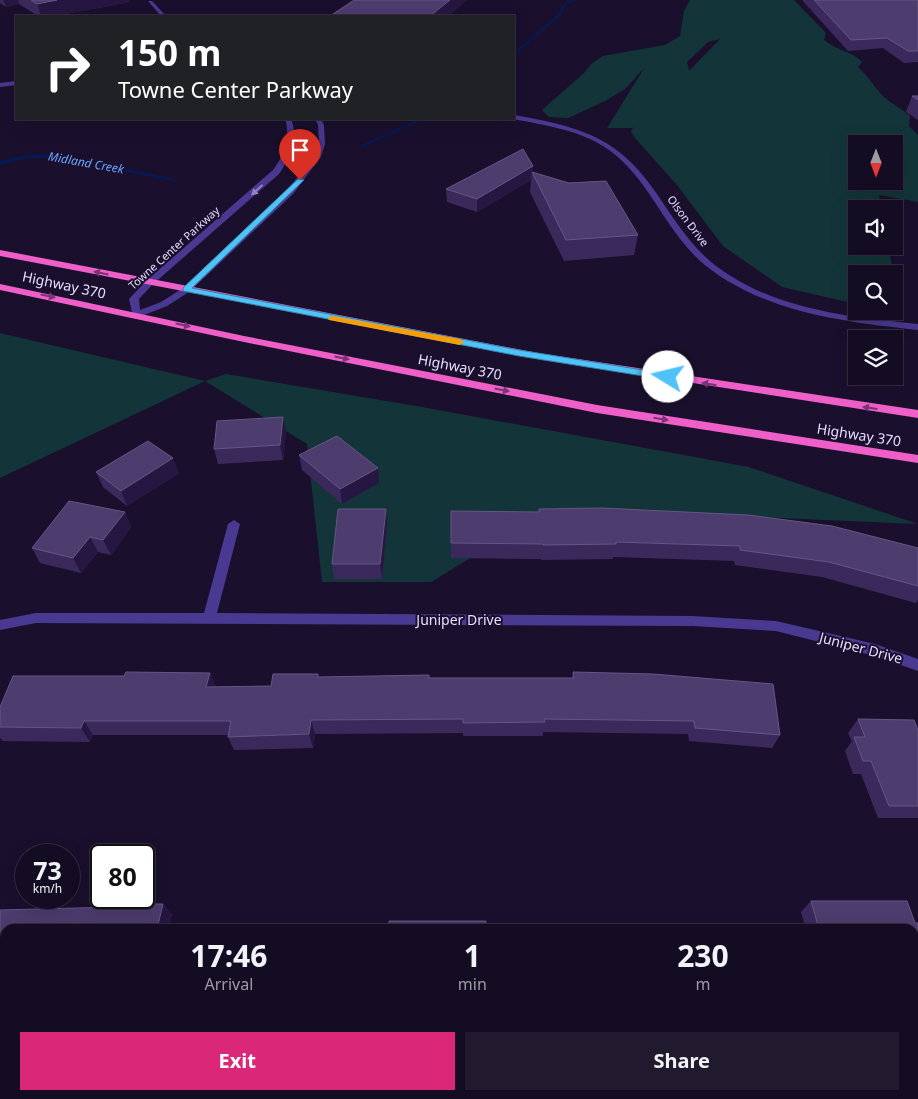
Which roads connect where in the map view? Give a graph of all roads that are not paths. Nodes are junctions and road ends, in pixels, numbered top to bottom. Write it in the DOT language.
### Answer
graph roads {
  1 [pos="156,0"];
  2 [pos="163,15"];
  3 [pos="15,83"];
  4 [pos="0,85"];
  5 [pos="515,117"];
  6 [pos="288,120"];
  7 [pos="318,120"];
  8 [pos="0,253"];
  9 [pos="149,283"];
  10 [pos="0,286"];
  11 [pos="186,290"];
  12 [pos="136,315"];
  13 [pos="918,327"];
  14 [pos="918,414"];
  15 [pos="918,460"];
  16 [pos="234,524"];
  17 [pos="209,619"];
  18 [pos="0,625"];
  19 [pos="916,664"];
  1 -- 2 [label="street"];
  3 -- 4 [label="street"];
  5 -- 13 [label="street, Olson Drive"];
  6 -- 9 [label="street, Towne Center Parkway, one-way"];
  7 -- 11 [label="street"];
  9 -- 8 [label="highway, Highway 370, one-way"];
  9 -- 11 [label="highway, Highway 370"];
  9 -- 12 [label="street, Towne Center Parkway"];
  10 -- 12 [label="highway, Highway 370, one-way"];
  11 -- 12 [label="street"];
  14 -- 11 [label="highway, Highway 370, one-way"];
  12 -- 15 [label="highway, Highway 370, one-way"];
  16 -- 17 [label="street"];
  17 -- 18 [label="street, Juniper Drive"];
  17 -- 19 [label="street, Juniper Drive"];
}
